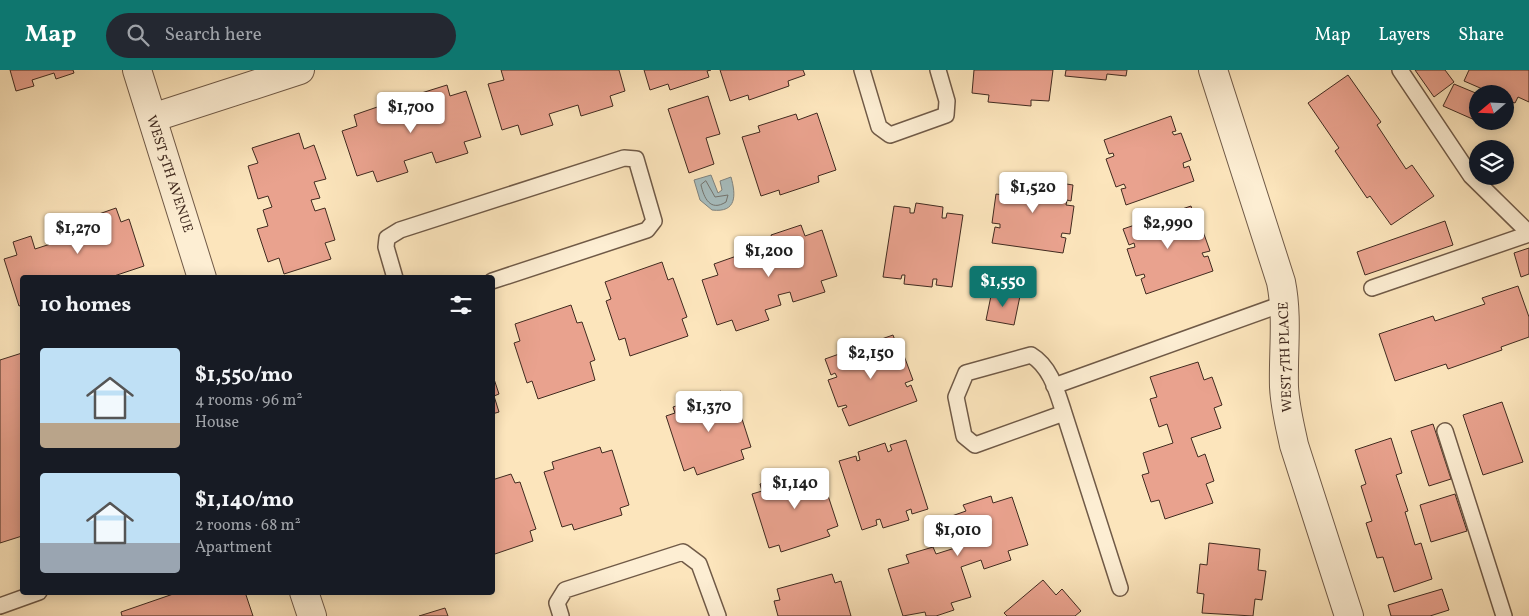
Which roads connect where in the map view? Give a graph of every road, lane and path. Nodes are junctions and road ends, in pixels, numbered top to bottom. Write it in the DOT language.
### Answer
graph roads {
  1 [pos="137,70"];
  2 [pos="300,70"];
  3 [pos="862,70"];
  4 [pos="938,70"];
  5 [pos="1213,70"];
  6 [pos="1400,70"];
  7 [pos="152,118"];
  8 [pos="1529,234"];
  9 [pos="201,275"];
  10 [pos="390,275"];
  11 [pos="495,280"];
  12 [pos="1372,288"];
  13 [pos="1285,303"];
  14 [pos="1054,386"];
  15 [pos="1064,413"];
  16 [pos="1445,431"];
  17 [pos="1120,588"];
  18 [pos="31,595"];
  19 [pos="305,595"];
  20 [pos="0,606"];
  21 [pos="312,616"];
  22 [pos="562,616"];
  23 [pos="718,616"];
  24 [pos="1349,616"];
  25 [pos="1504,616"];
  1 -- 7 [label="street, WEST 5TH AVENUE"];
  2 -- 7 [label="street"];
  3 -- 4 [label="lane"];
  5 -- 13 [label="street, WEST 7TH PLACE"];
  6 -- 8 [label="lane"];
  7 -- 9 [label="street, WEST 5TH AVENUE"];
  8 -- 12 [label="lane"];
  10 -- 11 [label="lane"];
  13 -- 14 [label="lane"];
  13 -- 24 [label="street, WEST 7TH PLACE"];
  14 -- 15 [label="lane"];
  14 -- 15 [label="lane"];
  15 -- 17 [label="lane"];
  16 -- 25 [label="lane"];
  18 -- 20 [label="lane"];
  19 -- 21 [label="street"];
  22 -- 23 [label="lane"];
}
